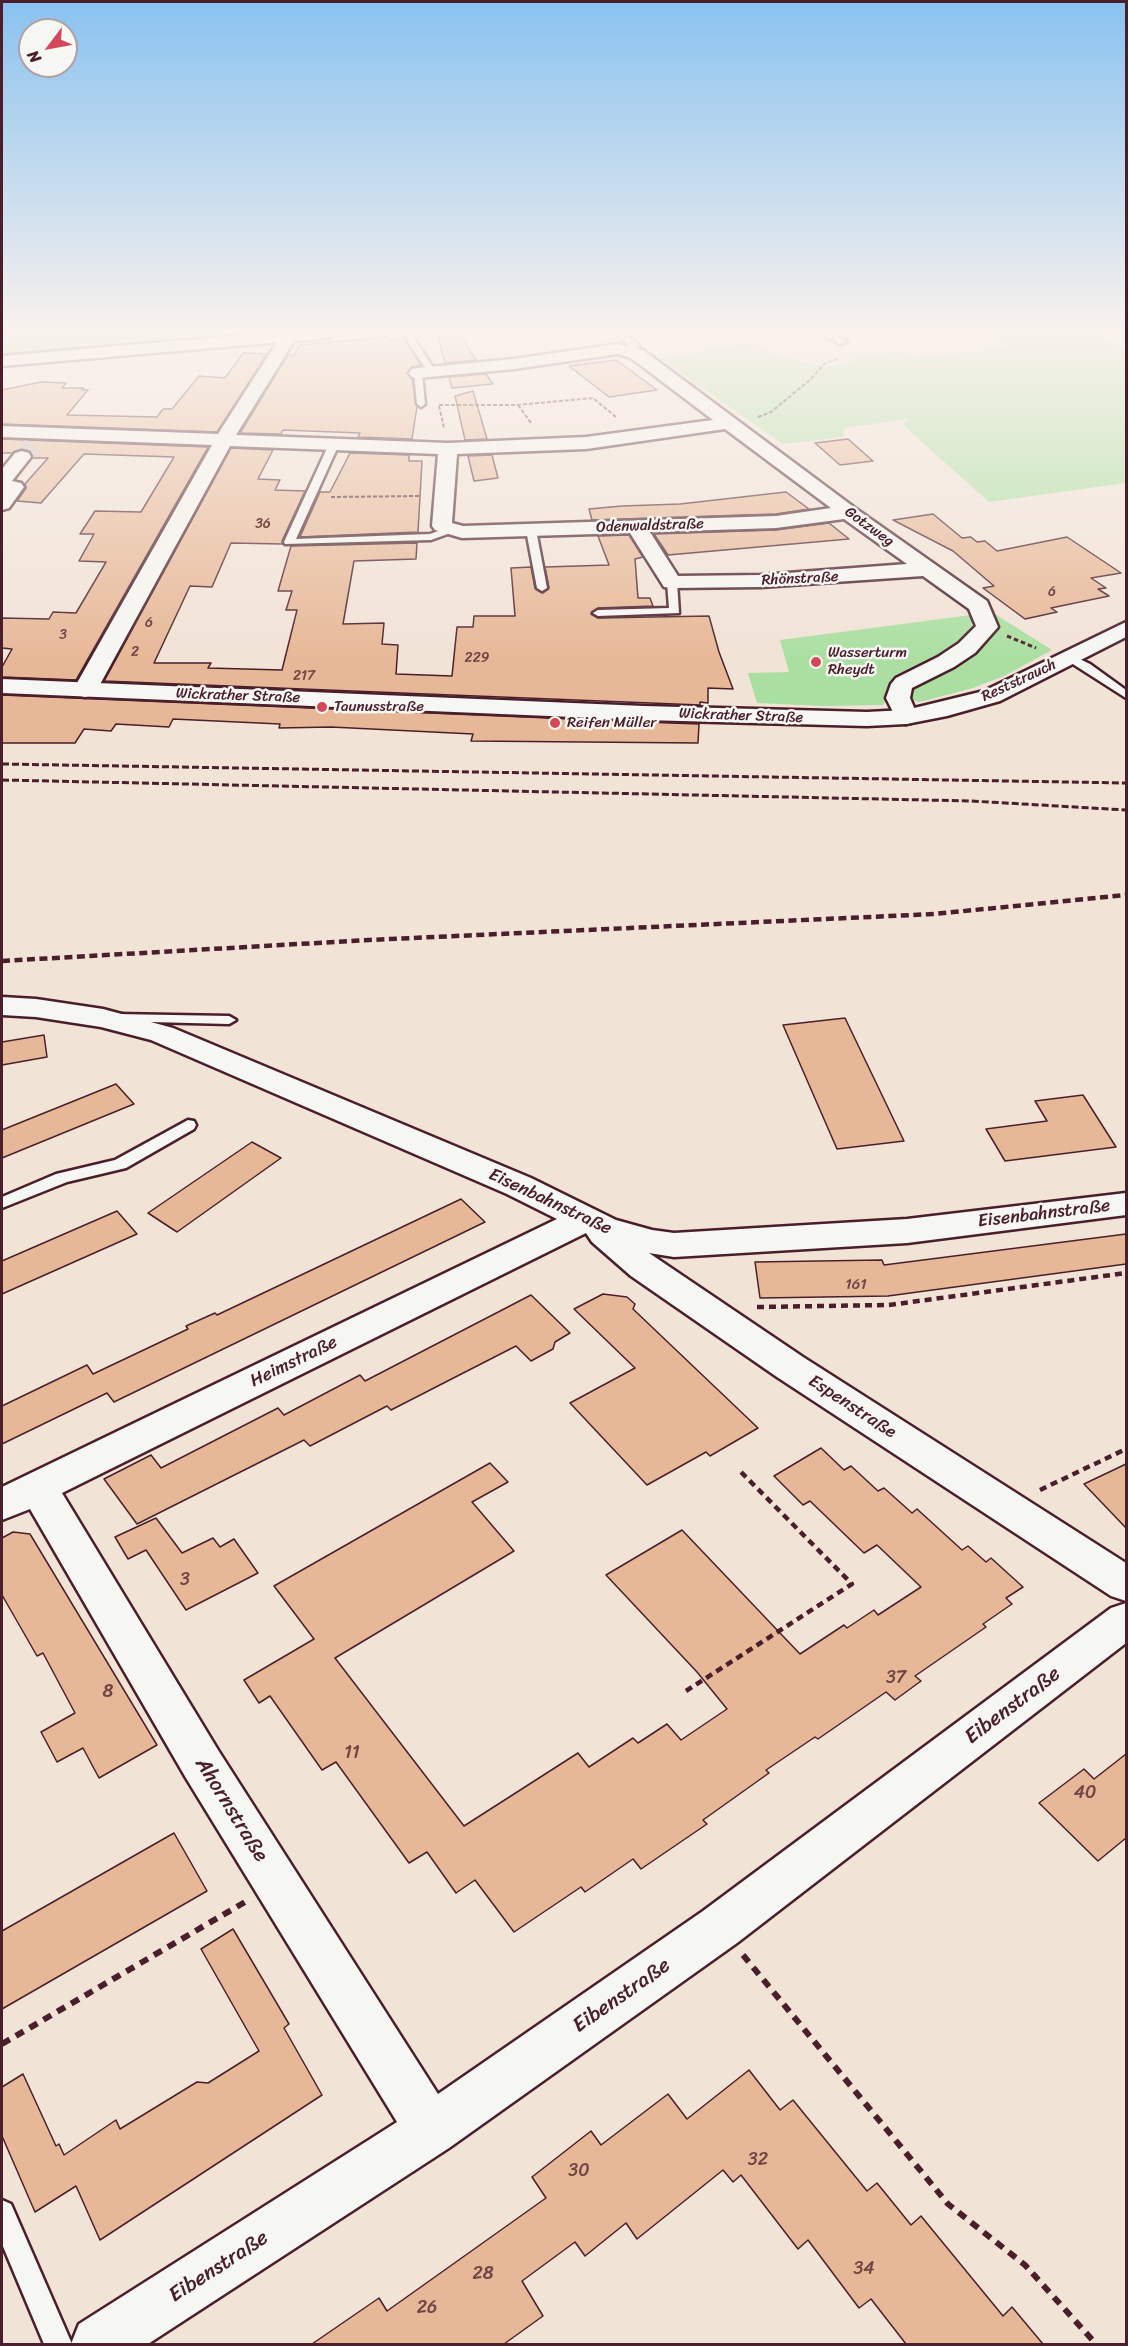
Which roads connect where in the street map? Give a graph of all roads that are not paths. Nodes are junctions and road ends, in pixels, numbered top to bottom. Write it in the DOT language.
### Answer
graph roads {
  1 [pos="30,442"];
  2 [pos="82,442"];
  3 [pos="223,442"];
  4 [pos="306,442"];
  5 [pos="583,442"];
  6 [pos="754,442"];
  7 [pos="33,444"];
  8 [pos="334,444"];
  9 [pos="448,449"];
  10 [pos="2,480"];
  11 [pos="2,486"];
  12 [pos="2,504"];
  13 [pos="848,512"];
  14 [pos="636,527"];
  15 [pos="452,529"];
  16 [pos="531,530"];
  17 [pos="928,569"];
  18 [pos="672,582"];
  19 [pos="542,588"];
  20 [pos="598,613"];
  21 [pos="1126,629"];
  22 [pos="1067,658"];
  23 [pos="2,686"];
  24 [pos="85,690"];
  25 [pos="1126,694"];
  26 [pos="906,717"];
  27 [pos="2,1006"];
  28 [pos="103,1018"];
  29 [pos="229,1020"];
  30 [pos="188,1125"];
  31 [pos="2,1203"];
  32 [pos="1126,1204"];
  33 [pos="586,1219"];
  34 [pos="20,1496"];
  35 [pos="1126,1584"];
  36 [pos="1126,1620"];
  37 [pos="431,2130"];
  38 [pos="2,2213"];
  39 [pos="58,2344"];
  40 [pos="99,2344"];
  1 -- 7 [label="street"];
  2 -- 7 [label="street"];
  3 -- 24 [label="street"];
  4 -- 8 [label="street"];
  5 -- 9 [label="street"];
  6 -- 13 [label="street, Gotzweg"];
  7 -- 10 [label="street"];
  8 -- 9 [label="street"];
  8 -- 15 [label="lane, Odenwaldstraße"];
  9 -- 15 [label="street"];
  11 -- 12 [label="street"];
  13 -- 14 [label="street, Odenwaldstraße"];
  13 -- 17 [label="street, Gotzweg"];
  14 -- 16 [label="street, Odenwaldstraße"];
  14 -- 18 [label="street"];
  15 -- 16 [label="street, Odenwaldstraße"];
  16 -- 19 [label="lane"];
  17 -- 18 [label="street, Rhönstraße"];
  17 -- 26 [label="street, Gotzweg"];
  18 -- 20 [label="lane"];
  21 -- 22 [label="street, Reststrauch"];
  22 -- 25 [label="lane"];
  22 -- 26 [label="street, Reststrauch"];
  23 -- 24 [label="street, Wickrather Straße"];
  24 -- 26 [label="street, Wickrather Straße"];
  27 -- 28 [label="street, Eisenbahnstraße"];
  28 -- 29 [label="lane"];
  28 -- 33 [label="street, Eisenbahnstraße"];
  30 -- 31 [label="lane"];
  32 -- 33 [label="street, Eisenbahnstraße"];
  33 -- 34 [label="street, Heimstraße"];
  33 -- 35 [label="street, Espenstraße"];
  34 -- 37 [label="street, Ahornstraße"];
  36 -- 37 [label="street, Eibenstraße"];
  37 -- 40 [label="street, Eibenstraße"];
  38 -- 39 [label="lane"];
}
